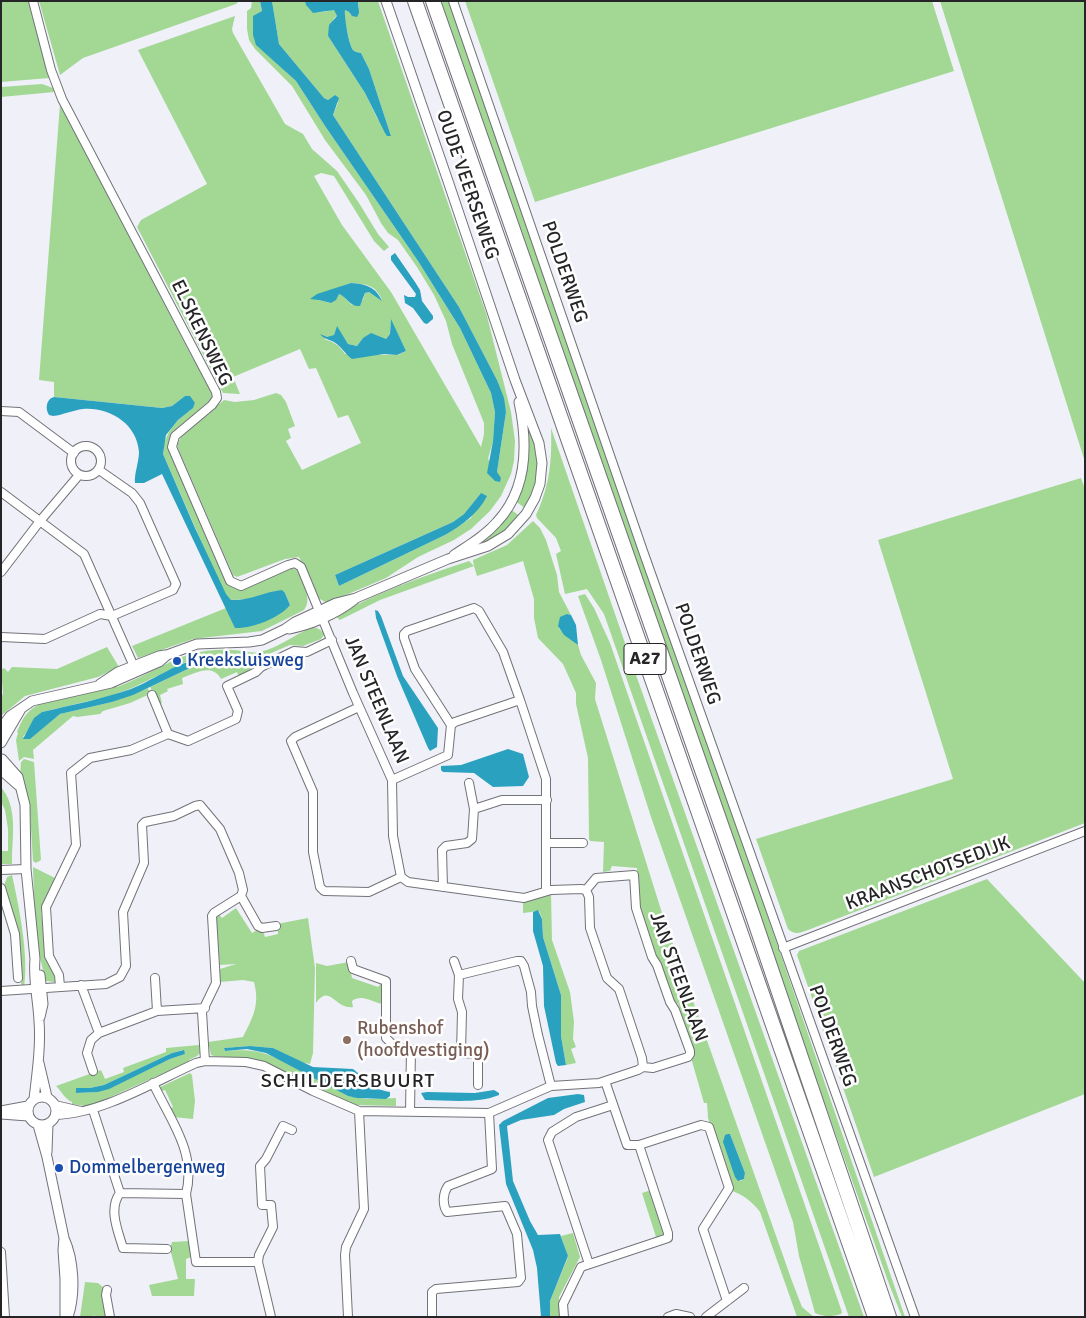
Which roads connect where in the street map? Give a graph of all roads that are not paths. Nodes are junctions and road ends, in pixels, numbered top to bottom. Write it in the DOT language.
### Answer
graph roads {
  1 [pos="33,1"];
  2 [pos="386,1"];
  3 [pos="415,1"];
  4 [pos="433,1"];
  5 [pos="453,1"];
  6 [pos="514,380"];
  7 [pos="1,411"];
  8 [pos="74,453"];
  9 [pos="99,470"];
  10 [pos="79,475"];
  11 [pos="1,492"];
  12 [pos="40,521"];
  13 [pos="448,559"];
  14 [pos="1,572"];
  15 [pos="321,614"];
  16 [pos="112,616"];
  17 [pos="1,637"];
  18 [pos="332,640"];
  19 [pos="135,669"];
  20 [pos="152,695"];
  21 [pos="520,700"];
  22 [pos="23,707"];
  23 [pos="359,707"];
  24 [pos="451,725"];
  25 [pos="1,728"];
  26 [pos="168,734"];
  27 [pos="1,744"];
  28 [pos="2,759"];
  29 [pos="1,770"];
  30 [pos="392,780"];
  31 [pos="469,782"];
  32 [pos="20,786"];
  33 [pos="546,800"];
  34 [pos="474,809"];
  35 [pos="1085,831"];
  36 [pos="546,843"];
  37 [pos="583,843"];
  38 [pos="26,869"];
  39 [pos="1,870"];
  40 [pos="401,877"];
  41 [pos="443,887"];
  42 [pos="1,888"];
  43 [pos="586,890"];
  44 [pos="546,891"];
  45 [pos="241,896"];
  46 [pos="276,926"];
  47 [pos="783,948"];
  48 [pos="351,961"];
  49 [pos="454,961"];
  50 [pos="459,975"];
  51 [pos="18,978"];
  52 [pos="155,978"];
  53 [pos="81,985"];
  54 [pos="60,987"];
  55 [pos="39,988"];
  56 [pos="1,991"];
  57 [pos="204,1008"];
  58 [pos="157,1011"];
  59 [pos="99,1033"];
  60 [pos="38,1061"];
  61 [pos="205,1061"];
  62 [pos="643,1067"];
  63 [pos="93,1071"];
  64 [pos="605,1081"];
  65 [pos="153,1083"];
  66 [pos="478,1085"];
  67 [pos="551,1086"];
  68 [pos="47,1097"];
  69 [pos="34,1098"];
  70 [pos="55,1105"];
  71 [pos="613,1105"];
  72 [pos="28,1106"];
  73 [pos="93,1110"];
  74 [pos="83,1111"];
  75 [pos="359,1111"];
  76 [pos="1,1112"];
  77 [pos="410,1112"];
  78 [pos="489,1113"];
  79 [pos="55,1115"];
  80 [pos="28,1116"];
  81 [pos="48,1124"];
  82 [pos="38,1125"];
  83 [pos="292,1130"];
  84 [pos="639,1145"];
  85 [pos="47,1157"];
  86 [pos="120,1192"];
  87 [pos="186,1194"];
  88 [pos="167,1249"];
  89 [pos="1,1252"];
  90 [pos="258,1262"];
  91 [pos="589,1264"];
  92 [pos="744,1288"];
  93 [pos="107,1290"];
  94 [pos="727,1301"];
  95 [pos="5,1317"];
  96 [pos="67,1317"];
  97 [pos="110,1317"];
  98 [pos="271,1317"];
  99 [pos="348,1317"];
  100 [pos="432,1317"];
  101 [pos="564,1317"];
  102 [pos="668,1317"];
  103 [pos="690,1317"];
  104 [pos="706,1317"];
  105 [pos="875,1317"];
  106 [pos="890,1317"];
  107 [pos="915,1317"];
  1 -- 15 [label="street, ELSKENSWEG"];
  2 -- 6 [label="street, OUDE VEERSEWEG"];
  3 -- 105 [label="highway, A27"];
  4 -- 106 [label="highway, A27"];
  5 -- 47 [label="street, POLDERWEG"];
  6 -- 13 [label="street, OUDE VEERSEWEG"];
  6 -- 13 [label="street, OUDE VEERSEWEG"];
  7 -- 8 [label="street"];
  8 -- 9 [label="street"];
  8 -- 10 [label="street"];
  9 -- 10 [label="street"];
  9 -- 16 [label="street"];
  10 -- 12 [label="street"];
  11 -- 12 [label="street"];
  12 -- 14 [label="street"];
  12 -- 16 [label="street"];
  13 -- 15 [label="street"];
  15 -- 18 [label="street, JAN STEENLAAN"];
  15 -- 19 [label="street"];
  16 -- 17 [label="street"];
  16 -- 19 [label="street"];
  18 -- 23 [label="street, JAN STEENLAAN"];
  18 -- 26 [label="street"];
  19 -- 22 [label="street"];
  20 -- 26 [label="street"];
  21 -- 24 [label="street"];
  21 -- 24 [label="street"];
  21 -- 33 [label="street"];
  22 -- 25 [label="street"];
  22 -- 27 [label="street"];
  23 -- 30 [label="street, JAN STEENLAAN"];
  23 -- 40 [label="street"];
  24 -- 30 [label="street"];
  26 -- 54 [label="street"];
  27 -- 28 [label="street"];
  28 -- 32 [label="street"];
  29 -- 32 [label="street"];
  30 -- 40 [label="street, JAN STEENLAAN"];
  31 -- 34 [label="street"];
  32 -- 38 [label="street"];
  33 -- 34 [label="street"];
  33 -- 36 [label="street"];
  34 -- 41 [label="street"];
  35 -- 47 [label="street, KRAANSCHOTSEDIJK"];
  36 -- 37 [label="street"];
  36 -- 44 [label="street"];
  38 -- 39 [label="street"];
  38 -- 55 [label="street"];
  40 -- 41 [label="street"];
  41 -- 44 [label="street"];
  42 -- 51 [label="street"];
  43 -- 44 [label="street"];
  43 -- 62 [label="street"];
  43 -- 62 [label="street, JAN STEENLAAN"];
  45 -- 46 [label="street"];
  45 -- 53 [label="street"];
  45 -- 57 [label="street"];
  47 -- 107 [label="street, POLDERWEG"];
  48 -- 77 [label="street"];
  49 -- 50 [label="street"];
  50 -- 66 [label="street"];
  50 -- 67 [label="street"];
  52 -- 58 [label="street"];
  53 -- 54 [label="street"];
  53 -- 59 [label="street"];
  54 -- 55 [label="street"];
  55 -- 56 [label="street"];
  55 -- 60 [label="street"];
  57 -- 58 [label="street"];
  57 -- 61 [label="street"];
  58 -- 59 [label="street"];
  59 -- 63 [label="street"];
  60 -- 68 [label="street"];
  60 -- 69 [label="street"];
  61 -- 65 [label="street"];
  61 -- 75 [label="street"];
  62 -- 64 [label="street"];
  64 -- 67 [label="street"];
  64 -- 71 [label="street"];
  65 -- 73 [label="street"];
  65 -- 87 [label="street"];
  67 -- 78 [label="street"];
  68 -- 69 [label="street"];
  68 -- 70 [label="street"];
  69 -- 72 [label="street"];
  70 -- 74 [label="street"];
  70 -- 79 [label="street"];
  71 -- 84 [label="street"];
  71 -- 91 [label="street"];
  72 -- 76 [label="street"];
  72 -- 80 [label="street"];
  73 -- 74 [label="street"];
  73 -- 86 [label="street"];
  74 -- 79 [label="street"];
  75 -- 77 [label="street"];
  75 -- 99 [label="street"];
  76 -- 80 [label="street"];
  77 -- 78 [label="street"];
  78 -- 100 [label="street"];
  79 -- 81 [label="street"];
  80 -- 82 [label="street"];
  81 -- 82 [label="street"];
  81 -- 85 [label="street"];
  82 -- 85 [label="street"];
  83 -- 90 [label="street"];
  84 -- 91 [label="street"];
  84 -- 94 [label="street"];
  85 -- 96 [label="street"];
  86 -- 87 [label="street"];
  86 -- 88 [label="street"];
  87 -- 90 [label="street"];
  89 -- 95 [label="street"];
  90 -- 98 [label="street"];
  91 -- 101 [label="street"];
  92 -- 94 [label="street"];
  93 -- 97 [label="street"];
  94 -- 104 [label="street"];
  102 -- 103 [label="street"];
}
